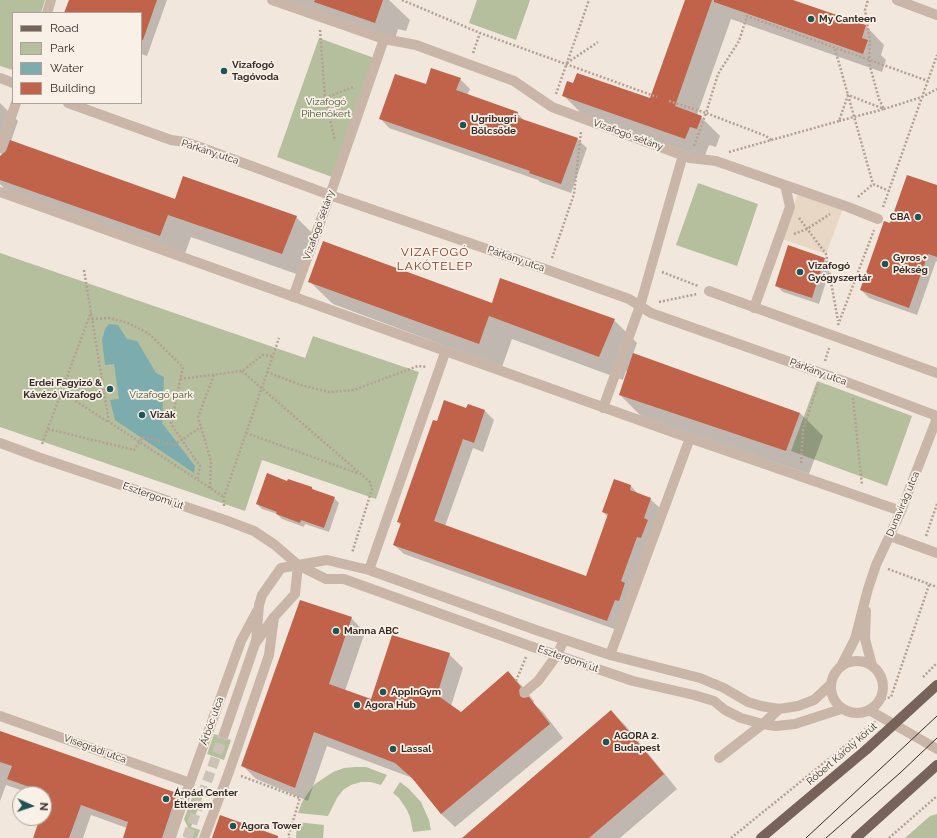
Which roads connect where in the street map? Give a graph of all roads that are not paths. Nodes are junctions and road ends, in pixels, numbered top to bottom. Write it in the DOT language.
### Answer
graph roads {
  1 [pos="51,0"];
  2 [pos="272,0"];
  3 [pos="897,0"];
  4 [pos="47,12"];
  5 [pos="937,15"];
  6 [pos="384,39"];
  7 [pos="0,78"];
  8 [pos="12,83"];
  9 [pos="16,104"];
  10 [pos="71,104"];
  11 [pos="0,148"];
  12 [pos="686,156"];
  13 [pos="785,185"];
  14 [pos="0,192"];
  15 [pos="330,195"];
  16 [pos="878,219"];
  17 [pos="709,291"];
  18 [pos="293,297"];
  19 [pos="640,306"];
  20 [pos="754,308"];
  21 [pos="446,350"];
  22 [pos="937,373"];
  23 [pos="603,408"];
  24 [pos="937,417"];
  25 [pos="690,438"];
  26 [pos="0,443"];
  27 [pos="901,511"];
  28 [pos="890,536"];
  29 [pos="937,553"];
  30 [pos="298,565"];
  31 [pos="368,570"];
  32 [pos="868,589"];
  33 [pos="259,605"];
  34 [pos="274,617"];
  35 [pos="564,640"];
  36 [pos="256,641"];
  37 [pos="558,655"];
  38 [pos="610,655"];
  39 [pos="872,665"];
  40 [pos="841,666"];
  41 [pos="830,685"];
  42 [pos="937,685"];
  43 [pos="525,692"];
  44 [pos="779,709"];
  45 [pos="841,709"];
  46 [pos="869,710"];
  47 [pos="0,716"];
  48 [pos="762,724"];
  49 [pos="224,734"];
  50 [pos="937,749"];
  51 [pos="719,758"];
  52 [pos="937,765"];
  53 [pos="190,783"];
  54 [pos="170,838"];
  55 [pos="204,838"];
  56 [pos="761,838"];
  57 [pos="856,838"];
  1 -- 4 [label="street"];
  2 -- 6 [label="street, Vizafogó sétány"];
  3 -- 5 [label="street"];
  6 -- 12 [label="street, Vizafogó sétány"];
  6 -- 15 [label="street, Vizafogó sétány"];
  7 -- 8 [label="street"];
  9 -- 11 [label="street"];
  10 -- 15 [label="street, Párkány utca"];
  12 -- 13 [label="street, Vizafogó sétány"];
  12 -- 19 [label="street"];
  13 -- 16 [label="street, Vizafogó sétány"];
  13 -- 20 [label="street"];
  14 -- 18 [label="street"];
  15 -- 18 [label="street, Vizafogó sétány"];
  15 -- 19 [label="street, Párkány utca"];
  17 -- 20 [label="street"];
  18 -- 21 [label="street"];
  19 -- 23 [label="street"];
  19 -- 24 [label="street, Párkány utca"];
  20 -- 22 [label="street"];
  21 -- 23 [label="street"];
  21 -- 31 [label="street"];
  23 -- 25 [label="street"];
  24 -- 27 [label="street, Dunavirág utca"];
  25 -- 27 [label="street"];
  25 -- 38 [label="street, Esztergomi út"];
  26 -- 30 [label="street, Esztergomi út"];
  27 -- 28 [label="street, Dunavirág utca"];
  28 -- 29 [label="street"];
  28 -- 32 [label="street, Dunavirág utca"];
  30 -- 31 [label="street, Esztergomi út"];
  30 -- 33 [label="street, Árbóc utca"];
  30 -- 34 [label="street, Árbóc utca"];
  30 -- 37 [label="street, Esztergomi út"];
  31 -- 35 [label="street, Esztergomi út"];
  32 -- 39 [label="street, Dunavirág utca"];
  32 -- 40 [label="street, Dunavirág utca"];
  33 -- 36 [label="street, Árbóc utca"];
  33 -- 53 [label="street, Árbóc utca"];
  34 -- 36 [label="street, Árbóc utca"];
  34 -- 55 [label="street"];
  35 -- 37 [label="street"];
  35 -- 38 [label="street, Esztergomi út"];
  36 -- 49 [label="street, Árbóc utca"];
  37 -- 43 [label="street"];
  37 -- 48 [label="street, Esztergomi út"];
  38 -- 44 [label="street, Esztergomi út"];
  39 -- 40 [label="street"];
  39 -- 46 [label="street"];
  40 -- 41 [label="street, Esztergomi út"];
  41 -- 44 [label="street, Esztergomi út"];
  41 -- 45 [label="street"];
  42 -- 56 [label="main road, Róbert Károly körút, bridge"];
  44 -- 48 [label="street"];
  45 -- 46 [label="street"];
  45 -- 48 [label="street, Esztergomi út"];
  46 -- 50 [label="street"];
  47 -- 53 [label="street, Visegrádi utca"];
  48 -- 51 [label="street"];
  52 -- 57 [label="main road"];
  53 -- 54 [label="street, Árbóc utca"];
}
